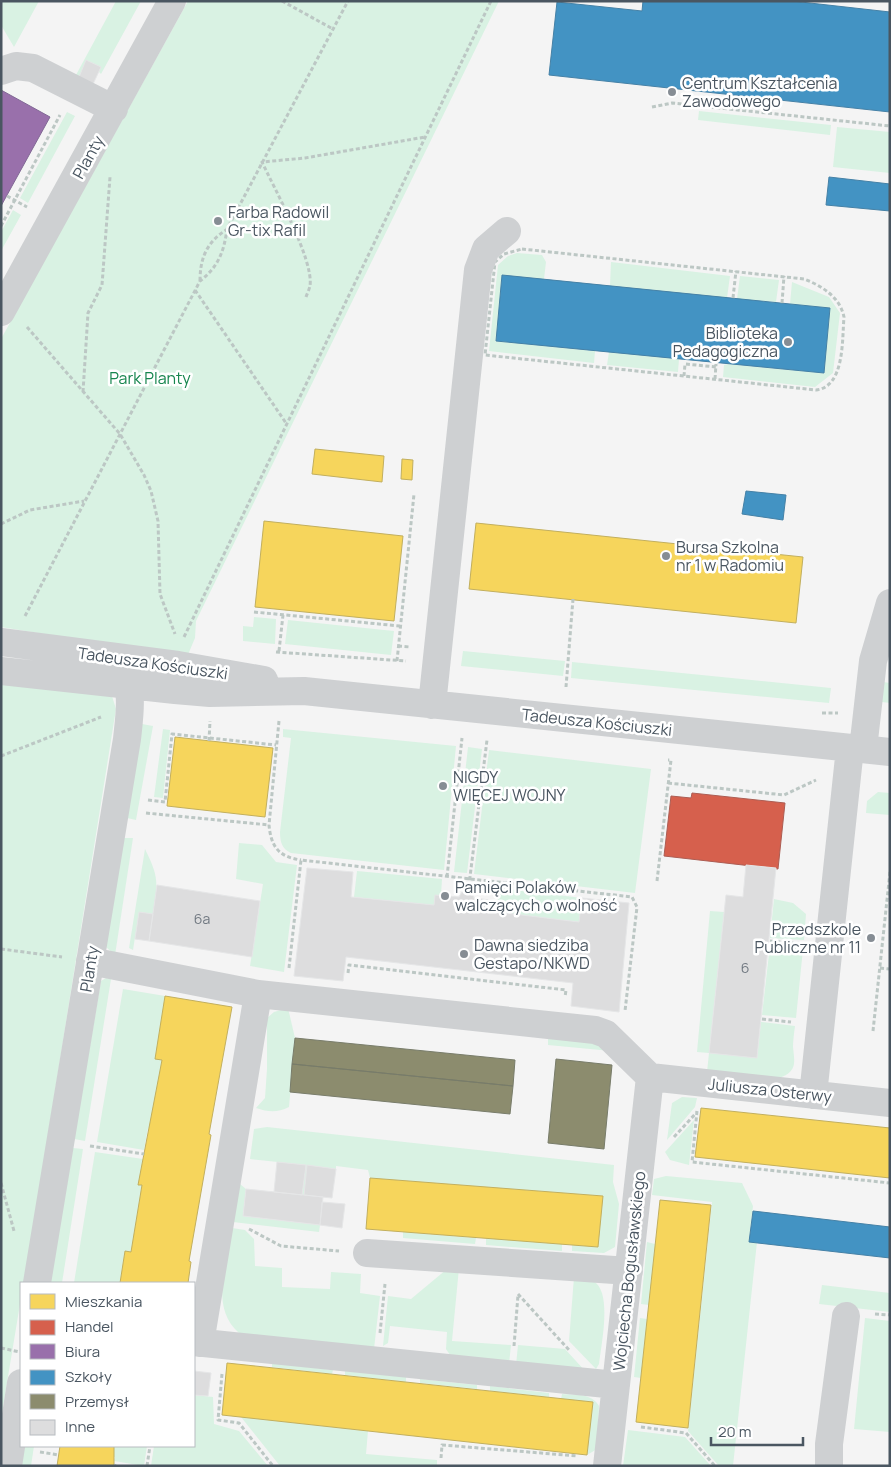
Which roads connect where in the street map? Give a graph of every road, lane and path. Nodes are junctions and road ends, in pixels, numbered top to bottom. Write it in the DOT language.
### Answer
graph roads {
  1 [pos="172,1"];
  2 [pos="282,1"];
  3 [pos="348,1"];
  4 [pos="491,1"];
  5 [pos="333,29"];
  6 [pos="1,71"];
  7 [pos="652,107"];
  8 [pos="114,109"];
  9 [pos="61,114"];
  10 [pos="890,126"];
  11 [pos="425,137"];
  12 [pos="97,140"];
  13 [pos="262,162"];
  14 [pos="7,196"];
  15 [pos="15,201"];
  16 [pos="32,210"];
  17 [pos="1,226"];
  18 [pos="227,229"];
  19 [pos="507,231"];
  20 [pos="736,271"];
  21 [pos="784,276"];
  22 [pos="200,281"];
  23 [pos="195,290"];
  24 [pos="306,297"];
  25 [pos="733,298"];
  26 [pos="782,303"];
  27 [pos="4,307"];
  28 [pos="684,376"];
  29 [pos="715,379"];
  30 [pos="83,392"];
  31 [pos="286,424"];
  32 [pos="120,434"];
  33 [pos="414,494"];
  34 [pos="85,501"];
  35 [pos="1,524"];
  36 [pos="573,599"];
  37 [pos="890,603"];
  38 [pos="254,612"];
  39 [pos="283,615"];
  40 [pos="23,620"];
  41 [pos="400,626"];
  42 [pos="177,639"];
  43 [pos="1,642"];
  44 [pos="180,646"];
  45 [pos="279,651"];
  46 [pos="273,653"];
  47 [pos="116,657"];
  48 [pos="397,660"];
  49 [pos="437,664"];
  50 [pos="1,671"];
  51 [pos="130,687"];
  52 [pos="566,687"];
  53 [pos="304,691"];
  54 [pos="432,706"];
  55 [pos="108,713"];
  56 [pos="279,720"];
  57 [pos="209,729"];
  58 [pos="462,737"];
  59 [pos="209,739"];
  60 [pos="487,740"];
  61 [pos="276,745"];
  62 [pos="857,749"];
  63 [pos="890,752"];
  64 [pos="1,756"];
  65 [pos="847,780"];
  66 [pos="148,800"];
  67 [pos="146,813"];
  68 [pos="269,825"];
  69 [pos="301,860"];
  70 [pos="890,872"];
  71 [pos="448,876"];
  72 [pos="470,879"];
  73 [pos="657,880"];
  74 [pos="468,893"];
  75 [pos="770,941"];
  76 [pos="806,945"];
  77 [pos="1,949"];
  78 [pos="90,961"];
  79 [pos="880,968"];
  80 [pos="890,969"];
  81 [pos="258,994"];
  82 [pos="286,998"];
  83 [pos="625,1017"];
  84 [pos="762,1018"];
  85 [pos="799,1023"];
  86 [pos="873,1031"];
  87 [pos="650,1077"];
  88 [pos="700,1083"];
  89 [pos="813,1095"];
  90 [pos="890,1103"];
  91 [pos="61,1142"];
  92 [pos="144,1154"];
  93 [pos="890,1183"];
  94 [pos="242,1228"];
  95 [pos="377,1254"];
  96 [pos="521,1264"];
  97 [pos="629,1271"];
  98 [pos="38,1282"];
  99 [pos="518,1294"];
  100 [pos="846,1316"];
  101 [pos="197,1342"];
  102 [pos="1,1348"];
  103 [pos="20,1352"];
  104 [pos="377,1361"];
  105 [pos="222,1373"];
  106 [pos="511,1374"];
  107 [pos="608,1384"];
  108 [pos="20,1389"];
  109 [pos="632,1426"];
  110 [pos="150,1447"];
  111 [pos="40,1452"];
  112 [pos="59,1455"];
  113 [pos="8,1466"];
  114 [pos="146,1466"];
  115 [pos="273,1466"];
  116 [pos="607,1466"];
  117 [pos="715,1466"];
  118 [pos="828,1466"];
  1 -- 8 [label="street, Planty"];
  2 -- 5 [label="path"];
  3 -- 5 [label="path"];
  4 -- 11 [label="path"];
  5 -- 13 [label="path"];
  6 -- 8 [label="street"];
  7 -- 10 [label="path"];
  8 -- 12 [label="street, Planty"];
  9 -- 15 [label="path"];
  11 -- 13 [label="path"];
  11 -- 31 [label="path"];
  12 -- 27 [label="street, Planty"];
  12 -- 30 [label="path"];
  13 -- 18 [label="path"];
  13 -- 24 [label="path"];
  14 -- 15 [label="path"];
  15 -- 16 [label="path"];
  15 -- 17 [label="path"];
  18 -- 22 [label="path"];
  18 -- 22 [label="path"];
  19 -- 49 [label="street"];
  20 -- 21 [label="path"];
  20 -- 25 [label="path"];
  20 -- 28 [label="path"];
  21 -- 26 [label="path"];
  21 -- 29 [label="path"];
  22 -- 23 [label="path"];
  23 -- 31 [label="path"];
  23 -- 32 [label="path"];
  27 -- 30 [label="path"];
  28 -- 29 [label="path"];
  28 -- 29 [label="path"];
  30 -- 32 [label="path"];
  31 -- 44 [label="path"];
  32 -- 34 [label="path"];
  32 -- 42 [label="path"];
  33 -- 41 [label="path"];
  34 -- 35 [label="path"];
  34 -- 40 [label="path"];
  36 -- 52 [label="path"];
  37 -- 62 [label="street"];
  38 -- 39 [label="path"];
  39 -- 41 [label="path"];
  39 -- 45 [label="path"];
  41 -- 48 [label="path"];
  43 -- 47 [label="street, Tadeusza Kościuszki"];
  45 -- 46 [label="path"];
  45 -- 48 [label="path"];
  47 -- 51 [label="street, Planty"];
  47 -- 53 [label="street, Tadeusza Kościuszki"];
  48 -- 49 [label="path"];
  49 -- 54 [label="street"];
  50 -- 51 [label="street, Tadeusza Kościuszki"];
  51 -- 53 [label="street, Tadeusza Kościuszki"];
  51 -- 78 [label="street, Planty"];
  53 -- 54 [label="street, Tadeusza Kościuszki"];
  54 -- 62 [label="street, Tadeusza Kościuszki"];
  55 -- 64 [label="path"];
  56 -- 61 [label="path"];
  57 -- 59 [label="path"];
  58 -- 71 [label="path"];
  59 -- 61 [label="path"];
  59 -- 66 [label="path"];
  60 -- 72 [label="path"];
  61 -- 68 [label="path"];
  62 -- 63 [label="street, Tadeusza Kościuszki"];
  62 -- 65 [label="street"];
  65 -- 73 [label="path"];
  65 -- 89 [label="street"];
  67 -- 68 [label="path"];
  68 -- 69 [label="path"];
  69 -- 71 [label="path"];
  69 -- 82 [label="path"];
  70 -- 79 [label="path"];
  71 -- 72 [label="path"];
  72 -- 74 [label="path"];
  72 -- 83 [label="path"];
  75 -- 76 [label="path"];
  77 -- 78 [label="path"];
  78 -- 81 [label="street"];
  78 -- 91 [label="street, Planty"];
  79 -- 80 [label="path"];
  79 -- 86 [label="path"];
  81 -- 82 [label="street"];
  81 -- 101 [label="street"];
  82 -- 87 [label="street"];
  84 -- 85 [label="path"];
  87 -- 88 [label="street, Juliusza Osterwy"];
  87 -- 97 [label="street, Wojciecha Bogusławskiego"];
  88 -- 89 [label="street, Juliusza Osterwy"];
  88 -- 93 [label="path"];
  89 -- 90 [label="street, Juliusza Osterwy"];
  91 -- 92 [label="path"];
  91 -- 98 [label="street, Planty"];
  94 -- 95 [label="path"];
  95 -- 96 [label="street"];
  95 -- 104 [label="path"];
  96 -- 97 [label="street"];
  96 -- 99 [label="path"];
  97 -- 107 [label="street, Wojciecha Bogusławskiego"];
  99 -- 106 [label="path"];
  99 -- 107 [label="path"];
  100 -- 118 [label="street"];
  101 -- 104 [label="street"];
  102 -- 103 [label="path"];
  104 -- 106 [label="street"];
  105 -- 115 [label="path"];
  106 -- 107 [label="street"];
  107 -- 116 [label="street, Wojciecha Bogusławskiego"];
  108 -- 113 [label="street"];
  109 -- 117 [label="path"];
  110 -- 114 [label="path"];
  111 -- 112 [label="path"];
}
